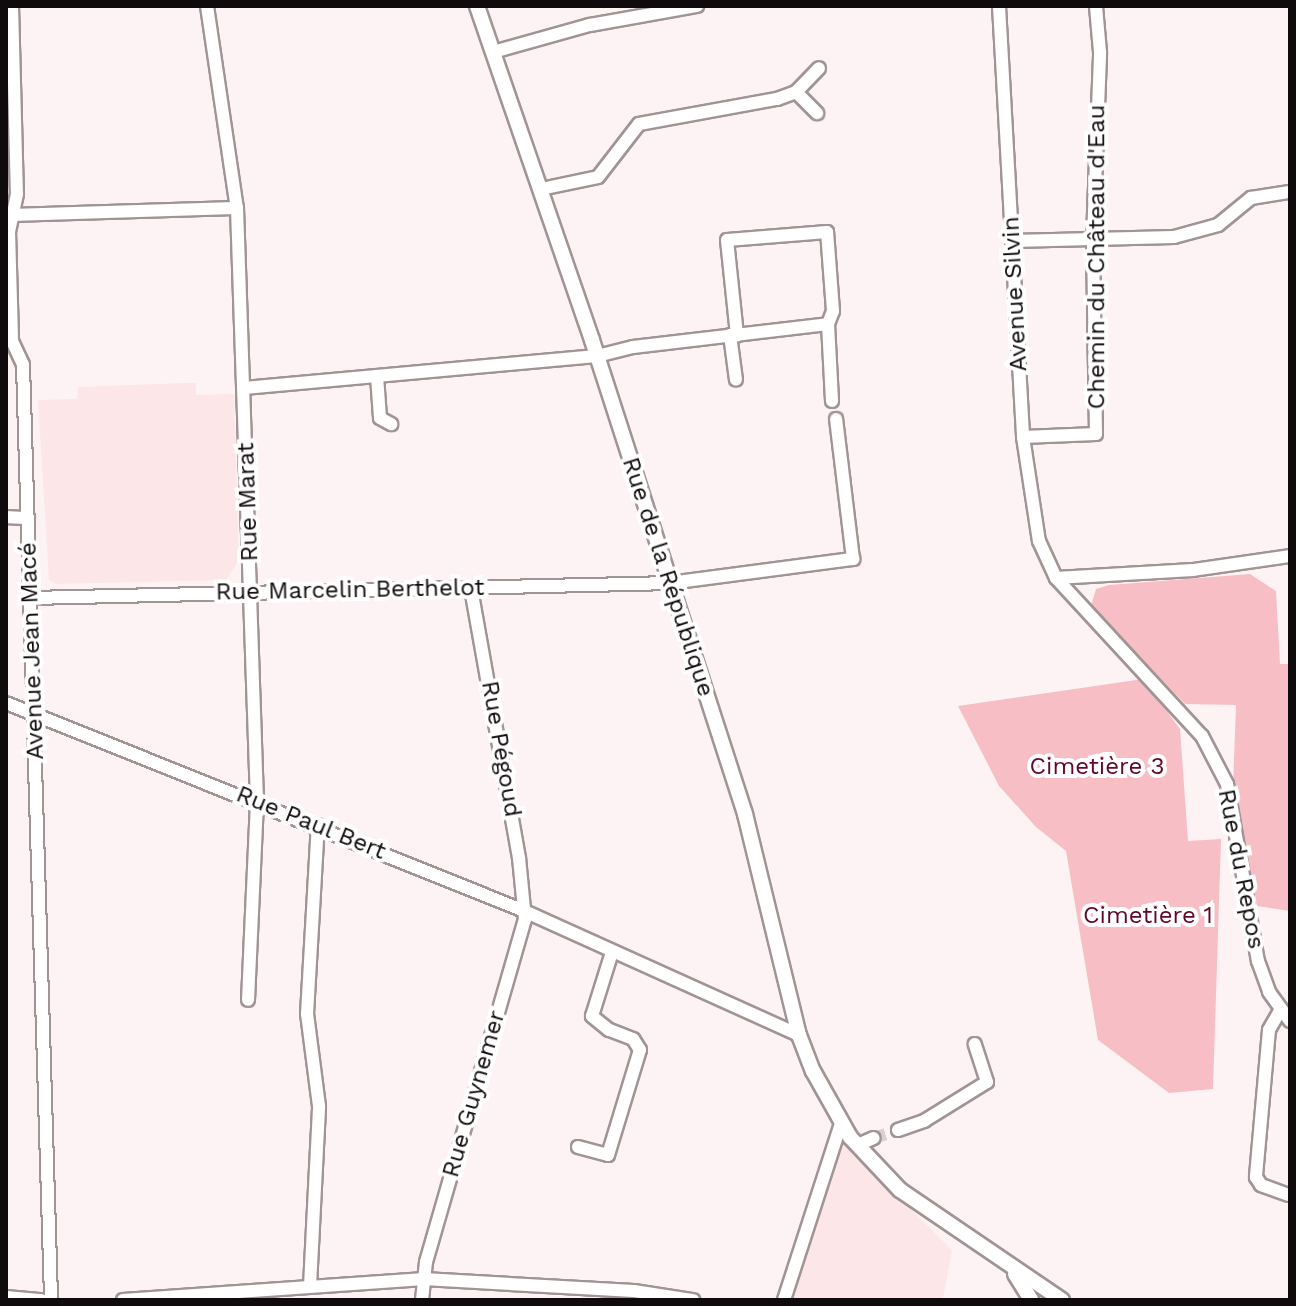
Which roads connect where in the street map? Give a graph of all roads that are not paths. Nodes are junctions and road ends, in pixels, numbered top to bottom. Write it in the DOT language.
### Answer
graph roads {
  1 [pos="12,6"];
  2 [pos="207,6"];
  3 [pos="477,6"];
  4 [pos="697,6"];
  5 [pos="999,6"];
  6 [pos="1096,6"];
  7 [pos="493,52"];
  8 [pos="819,68"];
  9 [pos="796,92"];
  10 [pos="817,113"];
  11 [pos="541,189"];
  12 [pos="1290,192"];
  13 [pos="237,208"];
  14 [pos="10,216"];
  15 [pos="1093,238"];
  16 [pos="1012,241"];
  17 [pos="828,324"];
  18 [pos="733,335"];
  19 [pos="9,341"];
  20 [pos="597,356"];
  21 [pos="377,376"];
  22 [pos="736,380"];
  23 [pos="244,388"];
  24 [pos="832,401"];
  25 [pos="836,419"];
  26 [pos="391,424"];
  27 [pos="1023,437"];
  28 [pos="6,517"];
  29 [pos="28,518"];
  30 [pos="1290,556"];
  31 [pos="1056,578"];
  32 [pos="670,583"];
  33 [pos="471,588"];
  34 [pos="252,593"];
  35 [pos="31,598"];
  36 [pos="6,703"];
  37 [pos="33,711"];
  38 [pos="257,802"];
  39 [pos="318,825"];
  40 [pos="522,910"];
  41 [pos="612,952"];
  42 [pos="248,1000"];
  43 [pos="1281,1009"];
  44 [pos="1290,1021"];
  45 [pos="799,1035"];
  46 [pos="975,1044"];
  47 [pos="841,1123"];
  48 [pos="898,1130"];
  49 [pos="874,1138"];
  50 [pos="858,1145"];
  51 [pos="578,1147"];
  52 [pos="1288,1195"];
  53 [pos="1012,1271"];
  54 [pos="424,1279"];
  55 [pos="310,1286"];
  56 [pos="563,1286"];
  57 [pos="264,1295"];
  58 [pos="6,1297"];
  59 [pos="676,1298"];
  60 [pos="42,1300"];
  61 [pos="51,1300"];
  62 [pos="123,1300"];
  63 [pos="422,1300"];
  64 [pos="563,1300"];
  65 [pos="693,1300"];
  66 [pos="784,1300"];
  67 [pos="1021,1300"];
  68 [pos="1031,1300"];
  69 [pos="1062,1300"];
  1 -- 14 [label="street, Avenue Jean Macé"];
  2 -- 13 [label="street, Rue Marat"];
  3 -- 7 [label="street, Rue de la République"];
  4 -- 7 [label="street"];
  5 -- 16 [label="street, Avenue Silvin"];
  6 -- 15 [label="street, Chemin du Château d'Eau"];
  7 -- 11 [label="street, Rue de la République"];
  8 -- 9 [label="street"];
  9 -- 10 [label="street"];
  9 -- 11 [label="street"];
  11 -- 20 [label="street, Rue de la République"];
  12 -- 15 [label="street"];
  13 -- 14 [label="street"];
  13 -- 23 [label="street, Rue Marat"];
  14 -- 19 [label="street, Avenue Jean Macé"];
  15 -- 16 [label="street"];
  15 -- 27 [label="street, Chemin du Château d'Eau"];
  16 -- 27 [label="street, Avenue Silvin"];
  17 -- 18 [label="street"];
  17 -- 18 [label="street"];
  17 -- 24 [label="street"];
  18 -- 20 [label="street"];
  18 -- 22 [label="street"];
  19 -- 29 [label="street, Avenue Jean Macé"];
  20 -- 21 [label="street"];
  20 -- 32 [label="street, Rue de la République"];
  21 -- 23 [label="street"];
  21 -- 26 [label="street"];
  23 -- 34 [label="street, Rue Marat"];
  25 -- 32 [label="street, Rue Marcelin Berthelot"];
  27 -- 31 [label="street, Avenue Silvin"];
  28 -- 29 [label="street"];
  29 -- 35 [label="street, Avenue Jean Macé"];
  30 -- 31 [label="street"];
  31 -- 43 [label="street, Rue du Repos"];
  32 -- 33 [label="street, Rue Marcelin Berthelot"];
  32 -- 45 [label="street, Rue de la République"];
  33 -- 34 [label="street, Rue Marcelin Berthelot"];
  33 -- 40 [label="street, Rue Pégoud"];
  34 -- 35 [label="street, Rue Marcelin Berthelot"];
  34 -- 38 [label="street, Rue Marat"];
  35 -- 37 [label="street, Avenue Jean Macé"];
  36 -- 37 [label="street, Rue Paul Bert"];
  37 -- 38 [label="street, Rue Paul Bert"];
  37 -- 61 [label="street, Avenue Jean Macé"];
  38 -- 39 [label="street, Rue Paul Bert"];
  38 -- 42 [label="street, Rue Marat"];
  39 -- 40 [label="street, Rue Paul Bert"];
  39 -- 55 [label="street"];
  40 -- 41 [label="street, Rue Paul Bert"];
  40 -- 54 [label="street, Rue Guynemer"];
  41 -- 45 [label="street, Rue Paul Bert"];
  41 -- 51 [label="street"];
  43 -- 44 [label="street, Rue du Repos"];
  43 -- 52 [label="street"];
  45 -- 47 [label="street, Rue de la République"];
  46 -- 48 [label="street"];
  47 -- 50 [label="street, Rue de la République"];
  47 -- 66 [label="street"];
  49 -- 50 [label="street"];
  50 -- 53 [label="street, Rue de la République"];
  53 -- 67 [label="street"];
  53 -- 68 [label="street, Rue de la République"];
  53 -- 69 [label="street, Rue de la République"];
  54 -- 55 [label="street"];
  54 -- 56 [label="street"];
  54 -- 63 [label="street, Rue Guynemer"];
  55 -- 57 [label="street"];
  56 -- 59 [label="street"];
  56 -- 64 [label="street"];
  57 -- 62 [label="street"];
  58 -- 60 [label="street"];
  59 -- 65 [label="street"];
}
